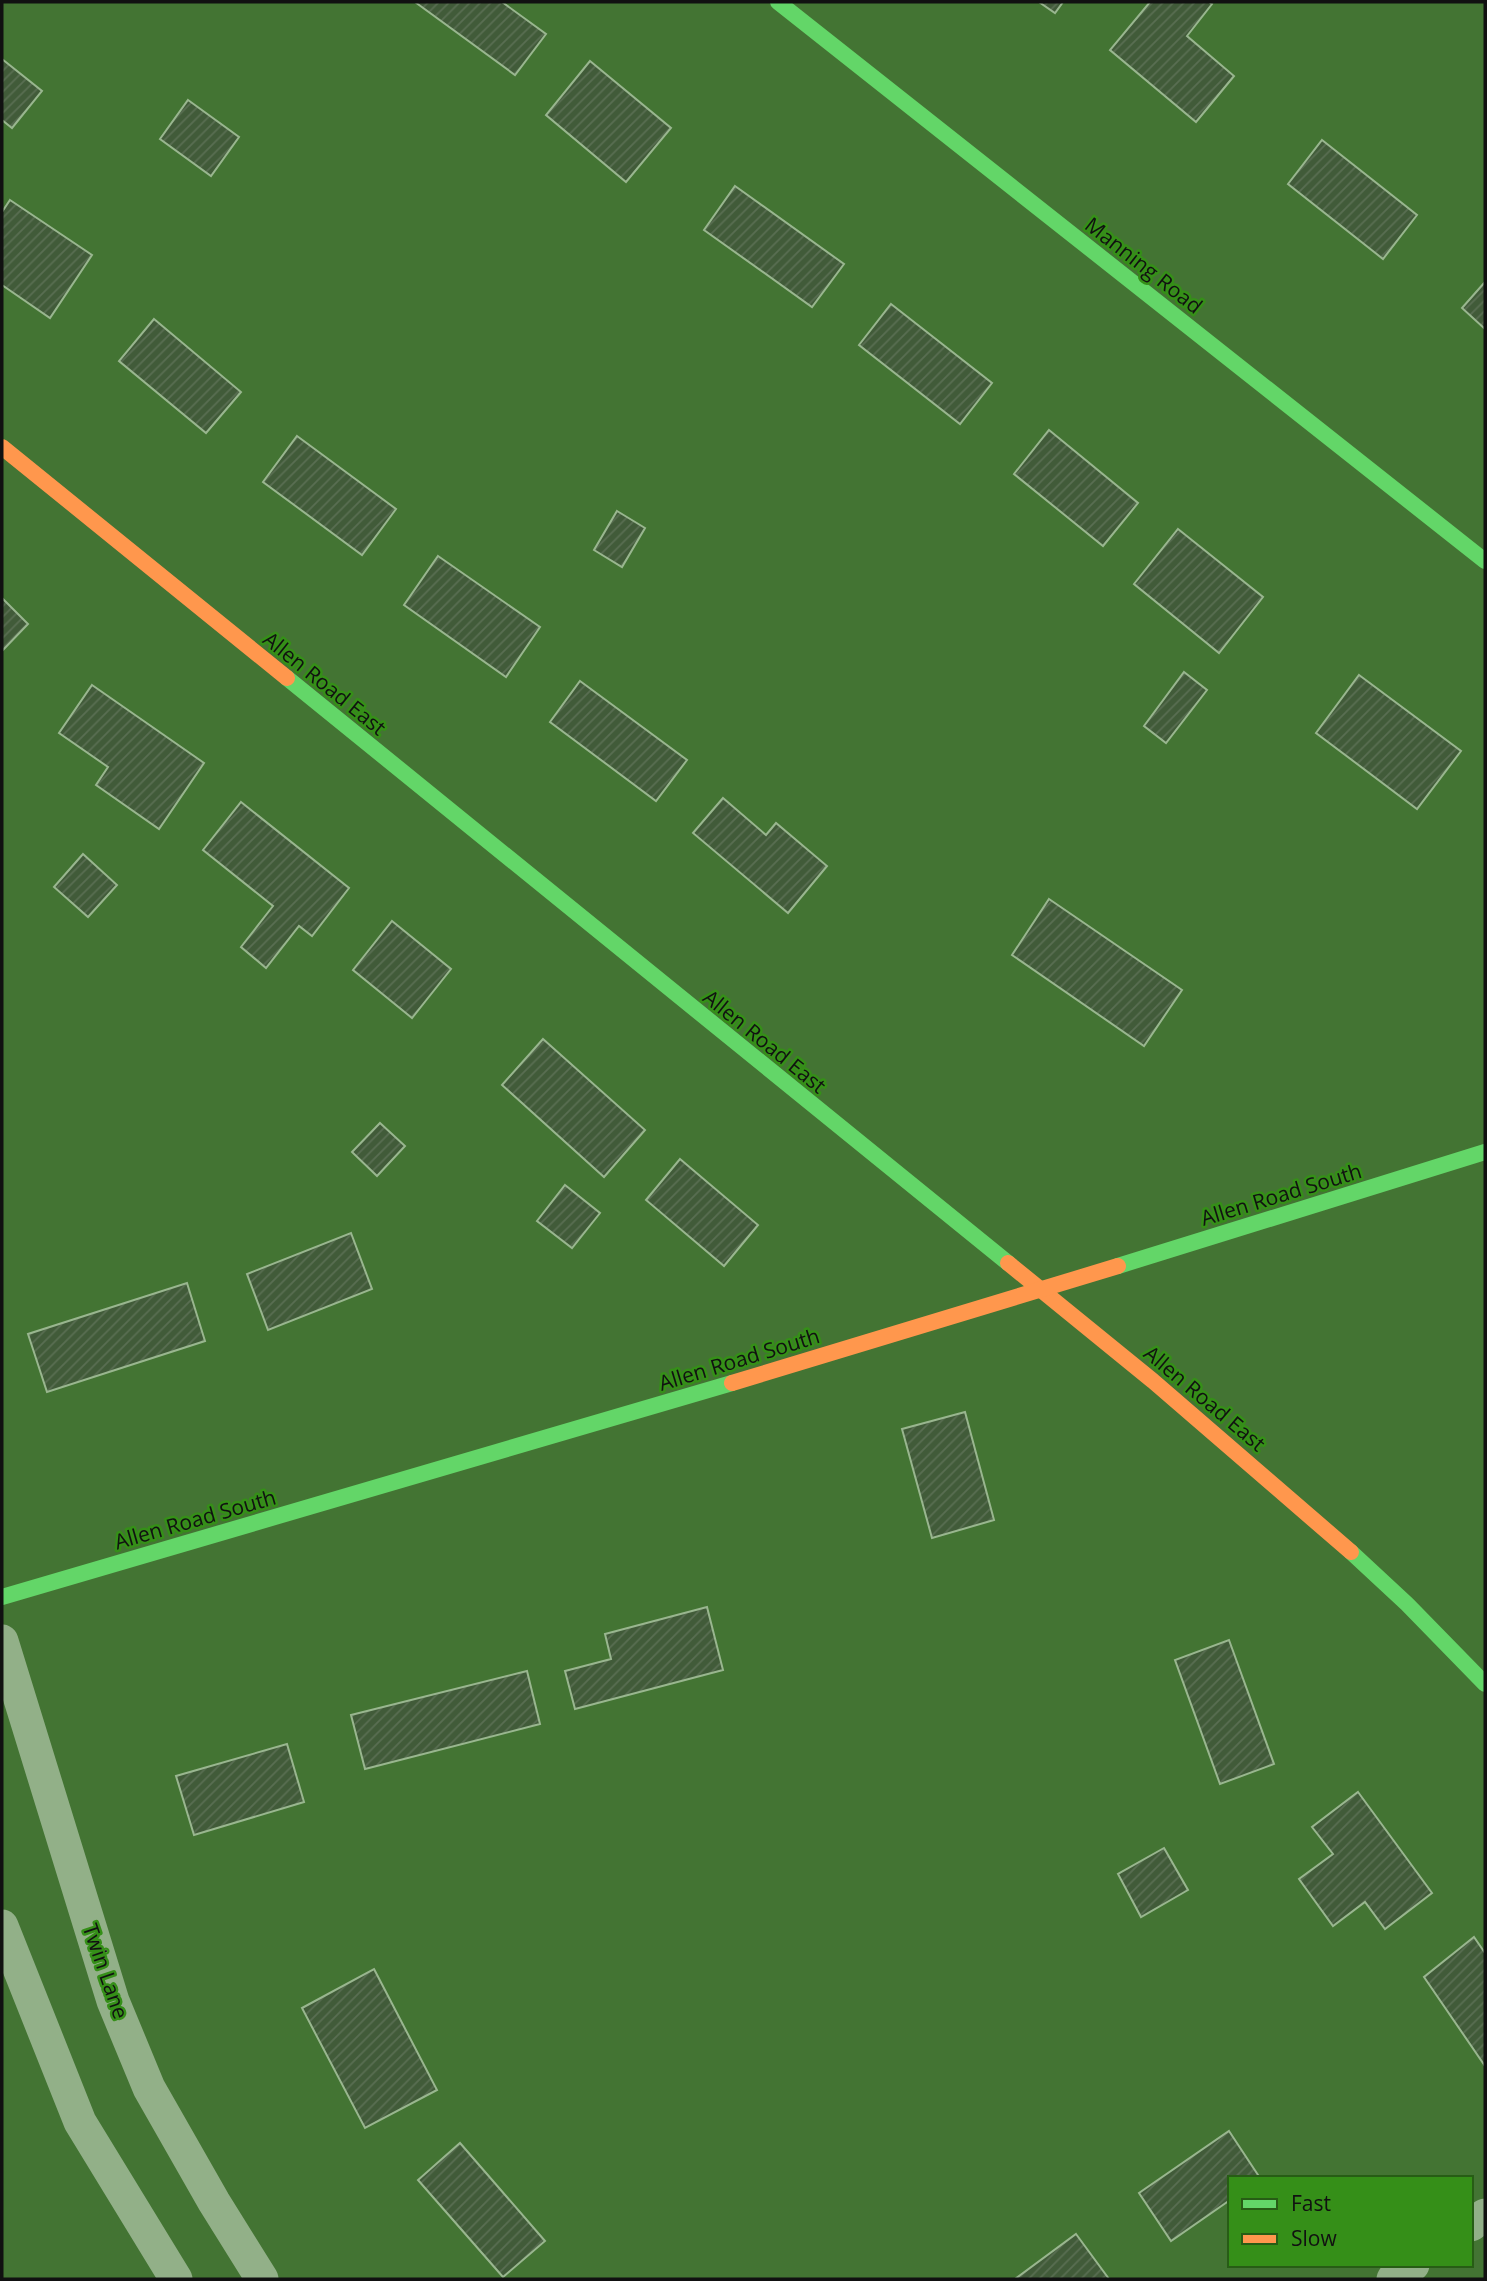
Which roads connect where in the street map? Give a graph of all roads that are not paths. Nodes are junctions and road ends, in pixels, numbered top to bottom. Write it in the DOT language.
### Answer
graph roads {
  1 [pos="778,2"];
  2 [pos="2,447"];
  3 [pos="1485,561"];
  4 [pos="1485,1152"];
  5 [pos="1037,1289"];
  6 [pos="2,1597"];
  7 [pos="2,1641"];
  8 [pos="1485,1684"];
  9 [pos="2,1926"];
  10 [pos="1410,2267"];
  11 [pos="176,2279"];
  12 [pos="262,2279"];
  13 [pos="1393,2279"];
  1 -- 3 [label="street, Manning Road"];
  2 -- 5 [label="street, Allen Road East"];
  4 -- 5 [label="street, Allen Road South"];
  5 -- 6 [label="street, Allen Road South"];
  5 -- 8 [label="street, Allen Road East"];
  7 -- 12 [label="street, Twin Lane"];
  9 -- 11 [label="street"];
  10 -- 13 [label="street"];
}
